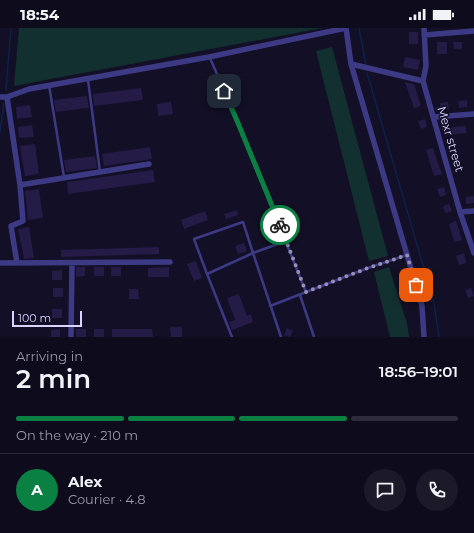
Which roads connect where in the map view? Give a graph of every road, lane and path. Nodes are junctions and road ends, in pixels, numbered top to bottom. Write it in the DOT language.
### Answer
graph roads {
  1 [pos="346,28"];
  2 [pos="424,28"];
  3 [pos="474,31"];
  4 [pos="424,35"];
  5 [pos="209,57"];
  6 [pos="351,64"];
  7 [pos="87,79"];
  8 [pos="423,81"];
  9 [pos="49,85"];
  10 [pos="0,97"];
  11 [pos="7,97"];
  12 [pos="474,114"];
  13 [pos="434,117"];
  14 [pos="149,164"];
  15 [pos="100,172"];
  16 [pos="64,178"];
  17 [pos="20,185"];
  18 [pos="474,211"];
  19 [pos="460,212"];
  20 [pos="286,241"];
  21 [pos="252,253"];
  22 [pos="474,253"];
  23 [pos="407,255"];
  24 [pos="170,262"];
  25 [pos="0,263"];
  26 [pos="17,263"];
  27 [pos="72,264"];
  28 [pos="206,274"];
  29 [pos="306,292"];
  30 [pos="300,295"];
  31 [pos="270,306"];
  32 [pos="71,337"];
  33 [pos="232,337"];
  34 [pos="281,337"];
  35 [pos="314,337"];
  36 [pos="424,337"];
  1 -- 5 [label="street"];
  1 -- 6 [label="street"];
  2 -- 4 [label="street, Mexr street"];
  3 -- 4 [label="street"];
  4 -- 8 [label="street, Mexr street"];
  5 -- 7 [label="street"];
  5 -- 20 [label="lane"];
  6 -- 8 [label="street"];
  6 -- 23 [label="street"];
  7 -- 9 [label="street"];
  7 -- 15 [label="lane"];
  8 -- 13 [label="street, Mexr street"];
  9 -- 11 [label="street"];
  9 -- 16 [label="lane"];
  10 -- 11 [label="street"];
  11 -- 17 [label="street"];
  12 -- 13 [label="street"];
  13 -- 19 [label="street, Mexr street"];
  14 -- 15 [label="street"];
  15 -- 16 [label="street"];
  16 -- 17 [label="street"];
  17 -- 26 [label="street"];
  18 -- 19 [label="street"];
  19 -- 22 [label="street, Mexr street"];
  20 -- 21 [label="lane"];
  20 -- 29 [label="lane"];
  21 -- 28 [label="lane"];
  21 -- 28 [label="lane"];
  21 -- 31 [label="lane"];
  23 -- 29 [label="lane"];
  23 -- 36 [label="street"];
  24 -- 27 [label="street"];
  25 -- 26 [label="street"];
  26 -- 27 [label="street"];
  27 -- 32 [label="street"];
  28 -- 33 [label="lane"];
  29 -- 30 [label="lane"];
  30 -- 31 [label="lane"];
  30 -- 35 [label="lane"];
  31 -- 34 [label="lane"];
}
